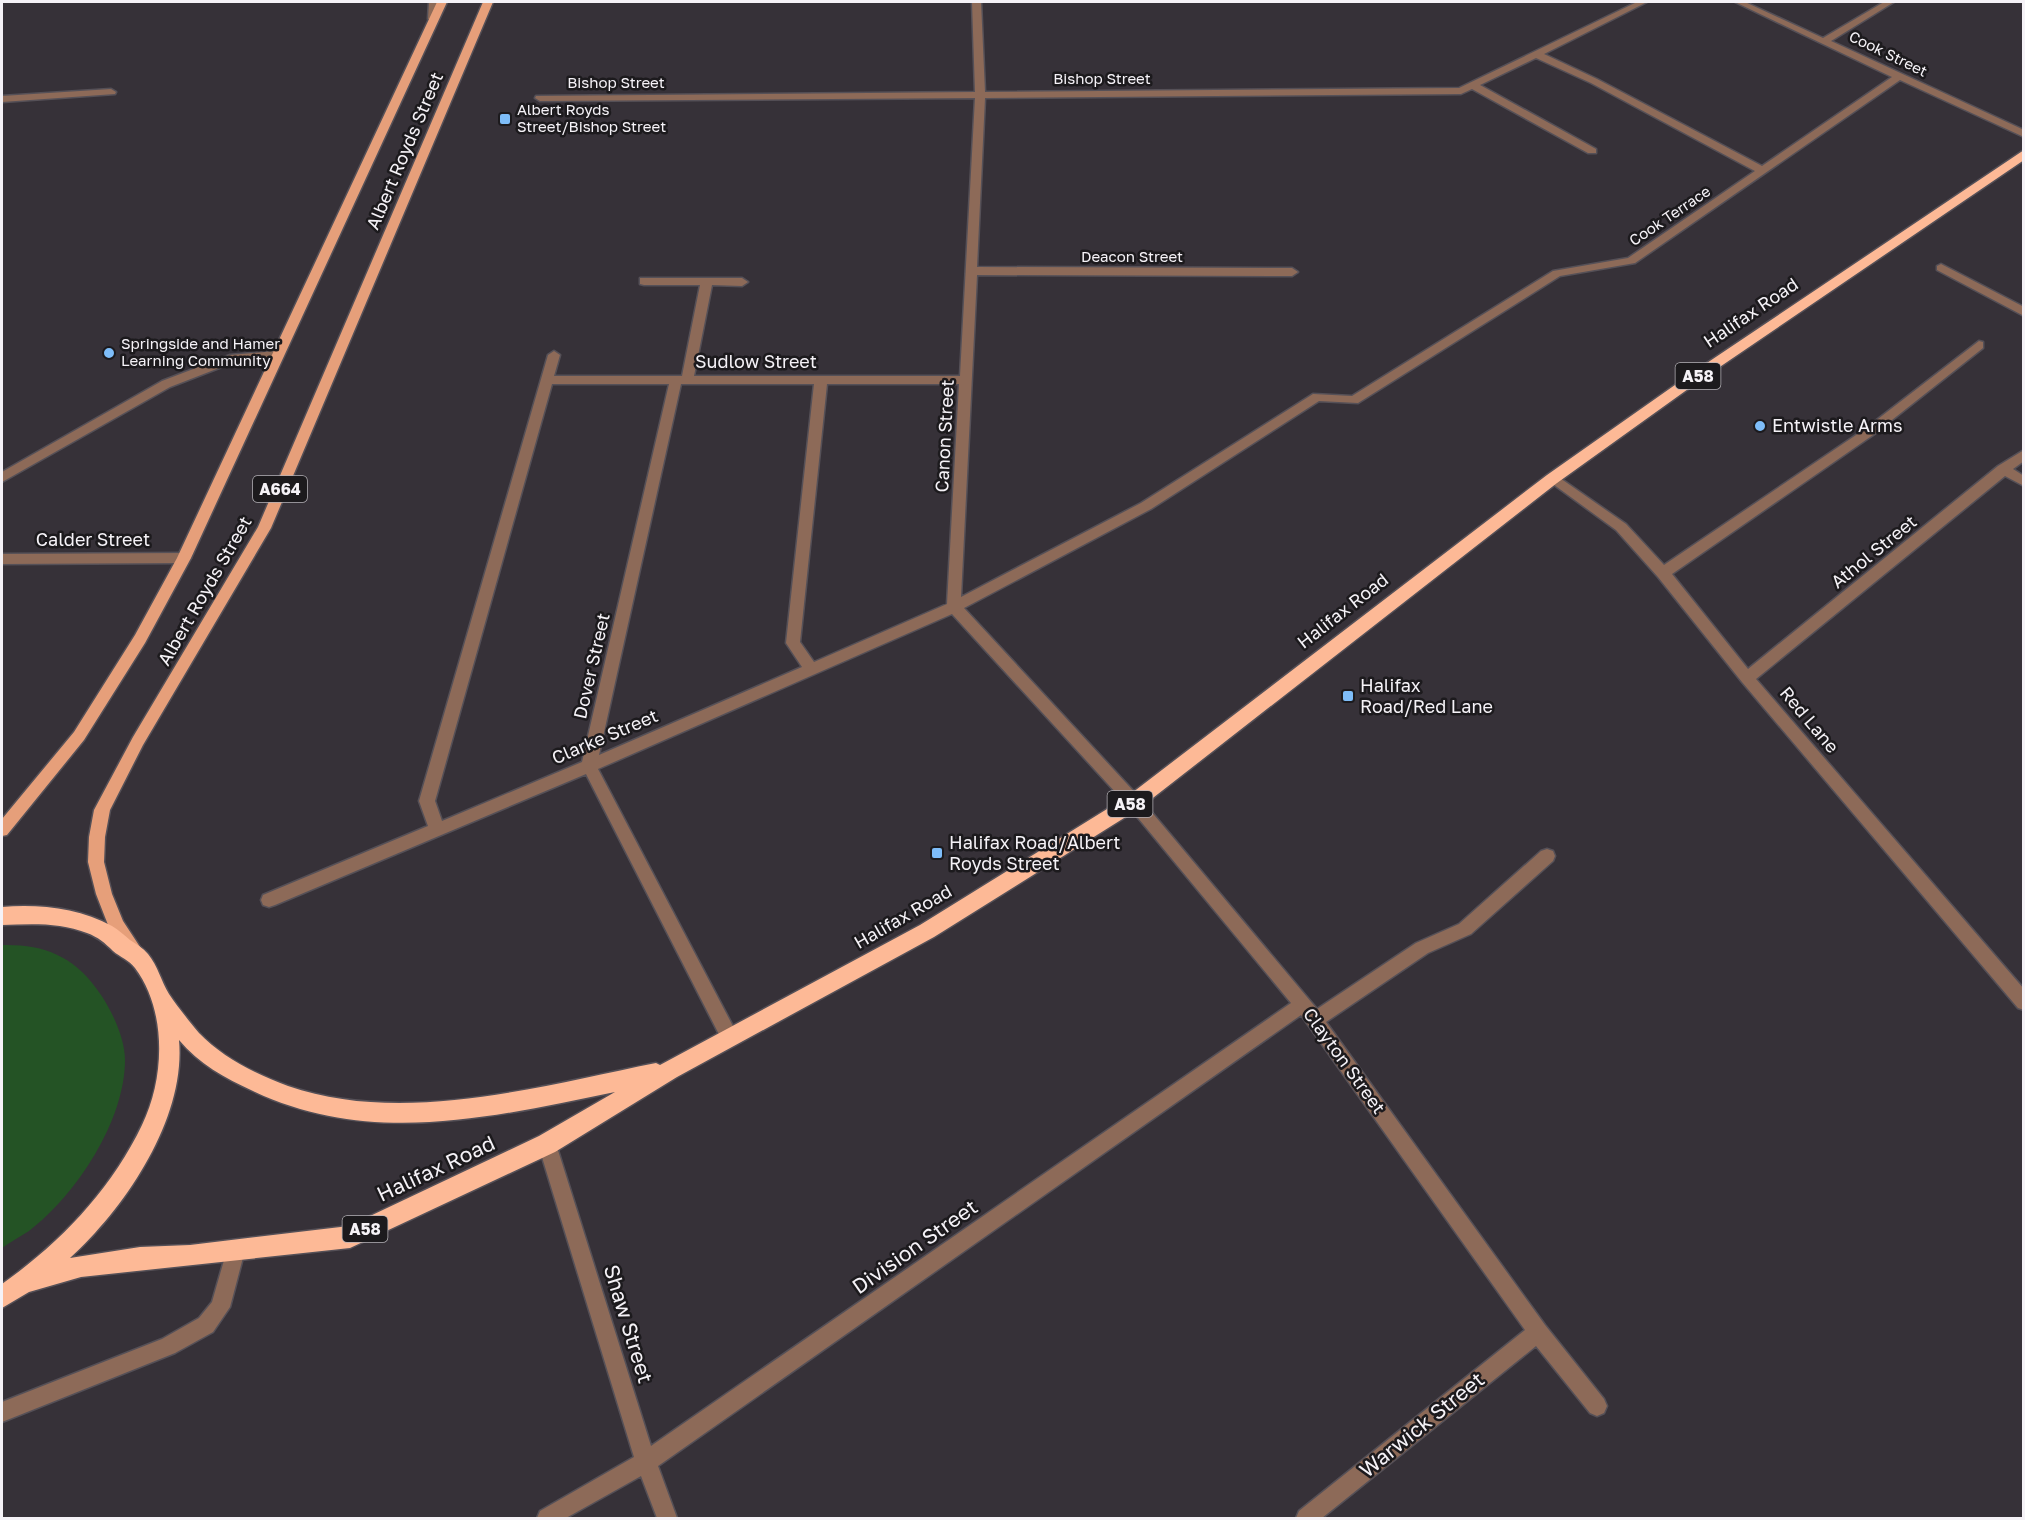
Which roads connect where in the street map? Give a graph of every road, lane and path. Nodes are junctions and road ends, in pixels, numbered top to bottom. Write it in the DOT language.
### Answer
graph roads {
  1 [pos="434,2"];
  2 [pos="442,2"];
  3 [pos="488,2"];
  4 [pos="976,2"];
  5 [pos="1643,2"];
  6 [pos="1739,2"];
  7 [pos="1890,2"];
  8 [pos="433,19"];
  9 [pos="1826,40"];
  10 [pos="1535,54"];
  11 [pos="1898,76"];
  12 [pos="1472,85"];
  13 [pos="111,92"];
  14 [pos="980,95"];
  15 [pos="540,98"];
  16 [pos="2,99"];
  17 [pos="2024,134"];
  18 [pos="1592,151"];
  19 [pos="2024,154"];
  20 [pos="1764,171"];
  21 [pos="1941,268"];
  22 [pos="972,271"];
  23 [pos="1292,272"];
  24 [pos="644,281"];
  25 [pos="707,281"];
  26 [pos="742,282"];
  27 [pos="2024,312"];
  28 [pos="1979,345"];
  29 [pos="554,355"];
  30 [pos="276,356"];
  31 [pos="547,380"];
  32 [pos="682,380"];
  33 [pos="821,380"];
  34 [pos="966,380"];
  35 [pos="1317,397"];
  36 [pos="2024,454"];
  37 [pos="2003,470"];
  38 [pos="2,478"];
  39 [pos="1552,479"];
  40 [pos="2024,482"];
  41 [pos="184,558"];
  42 [pos="2,559"];
  43 [pos="1663,573"];
  44 [pos="954,607"];
  45 [pos="811,669"];
  46 [pos="1747,678"];
  47 [pos="589,766"];
  48 [pos="1134,802"];
  49 [pos="2,830"];
  50 [pos="437,830"];
  51 [pos="1547,856"];
  52 [pos="269,900"];
  53 [pos="2,916"];
  54 [pos="142,961"];
  55 [pos="163,1000"];
  56 [pos="2024,1002"];
  57 [pos="1303,1004"];
  58 [pos="1314,1021"];
  59 [pos="730,1038"];
  60 [pos="670,1070"];
  61 [pos="547,1144"];
  62 [pos="236,1250"];
  63 [pos="27,1281"];
  64 [pos="2,1297"];
  65 [pos="1538,1332"];
  66 [pos="1597,1406"];
  67 [pos="2,1412"];
  68 [pos="646,1462"];
  69 [pos="546,1518"];
  70 [pos="667,1518"];
  71 [pos="1306,1518"];
  1 -- 8 [label="street"];
  2 -- 8 [label="main road, Albert Royds Street"];
  3 -- 54 [label="main road, Albert Royds Street / A664"];
  4 -- 14 [label="street, Canon Street"];
  5 -- 10 [label="street, Bishop Street"];
  6 -- 9 [label="street, Cook Street"];
  7 -- 9 [label="street"];
  8 -- 30 [label="main road, Albert Royds Street"];
  9 -- 11 [label="street, Cook Street"];
  10 -- 12 [label="street, Bishop Street"];
  10 -- 20 [label="street"];
  11 -- 17 [label="street, Cook Street"];
  11 -- 20 [label="street, Cook Terrace"];
  12 -- 14 [label="street, Bishop Street"];
  12 -- 18 [label="street"];
  13 -- 16 [label="street"];
  14 -- 15 [label="street, Bishop Street"];
  14 -- 22 [label="street, Canon Street"];
  19 -- 39 [label="highway, Halifax Road / A58"];
  20 -- 35 [label="street, Cook Terrace"];
  21 -- 27 [label="street"];
  22 -- 23 [label="street, Deacon Street"];
  22 -- 34 [label="street, Canon Street"];
  24 -- 25 [label="street"];
  25 -- 26 [label="street"];
  25 -- 32 [label="street, Dover Street"];
  28 -- 43 [label="street"];
  29 -- 31 [label="street"];
  30 -- 38 [label="street"];
  30 -- 41 [label="main road, Albert Royds Street"];
  31 -- 32 [label="street, Sudlow Street"];
  31 -- 50 [label="street"];
  32 -- 33 [label="street, Sudlow Street"];
  32 -- 47 [label="street, Dover Street"];
  33 -- 34 [label="street, Sudlow Street"];
  33 -- 45 [label="street"];
  34 -- 44 [label="street, Canon Street"];
  35 -- 44 [label="street, Clarke Street"];
  36 -- 37 [label="street, Athol Street"];
  37 -- 40 [label="street"];
  37 -- 46 [label="street, Athol Street"];
  39 -- 43 [label="street, Red Lane"];
  39 -- 48 [label="highway, Halifax Road / A58"];
  41 -- 42 [label="street, Calder Street"];
  41 -- 49 [label="main road, Albert Royds Street"];
  43 -- 46 [label="street, Red Lane"];
  44 -- 45 [label="street, Clarke Street"];
  44 -- 48 [label="street"];
  45 -- 47 [label="street, Clarke Street"];
  46 -- 56 [label="street, Red Lane"];
  47 -- 50 [label="street, Clarke Street"];
  47 -- 59 [label="street"];
  48 -- 57 [label="street, Clayton Street"];
  48 -- 59 [label="highway, Halifax Road / A58"];
  50 -- 52 [label="street, Clarke Street"];
  51 -- 58 [label="street"];
  53 -- 54 [label="highway, A58"];
  54 -- 55 [label="highway, A58"];
  55 -- 60 [label="highway, Halifax Road / A58"];
  55 -- 63 [label="highway, A58"];
  57 -- 58 [label="street, Clayton Street"];
  57 -- 68 [label="street, Division Street"];
  58 -- 65 [label="street, Clayton Street"];
  59 -- 60 [label="highway, Halifax Road / A58"];
  60 -- 61 [label="highway, Halifax Road / A58"];
  61 -- 62 [label="highway, Halifax Road / A58"];
  61 -- 68 [label="street, Shaw Street"];
  62 -- 63 [label="highway, Halifax Road / A58"];
  62 -- 67 [label="street"];
  63 -- 64 [label="highway, A58"];
  65 -- 66 [label="street, Clayton Street"];
  65 -- 71 [label="street, Warwick Street"];
  68 -- 69 [label="street, Division Street"];
  68 -- 70 [label="street, Shaw Street"];
}
